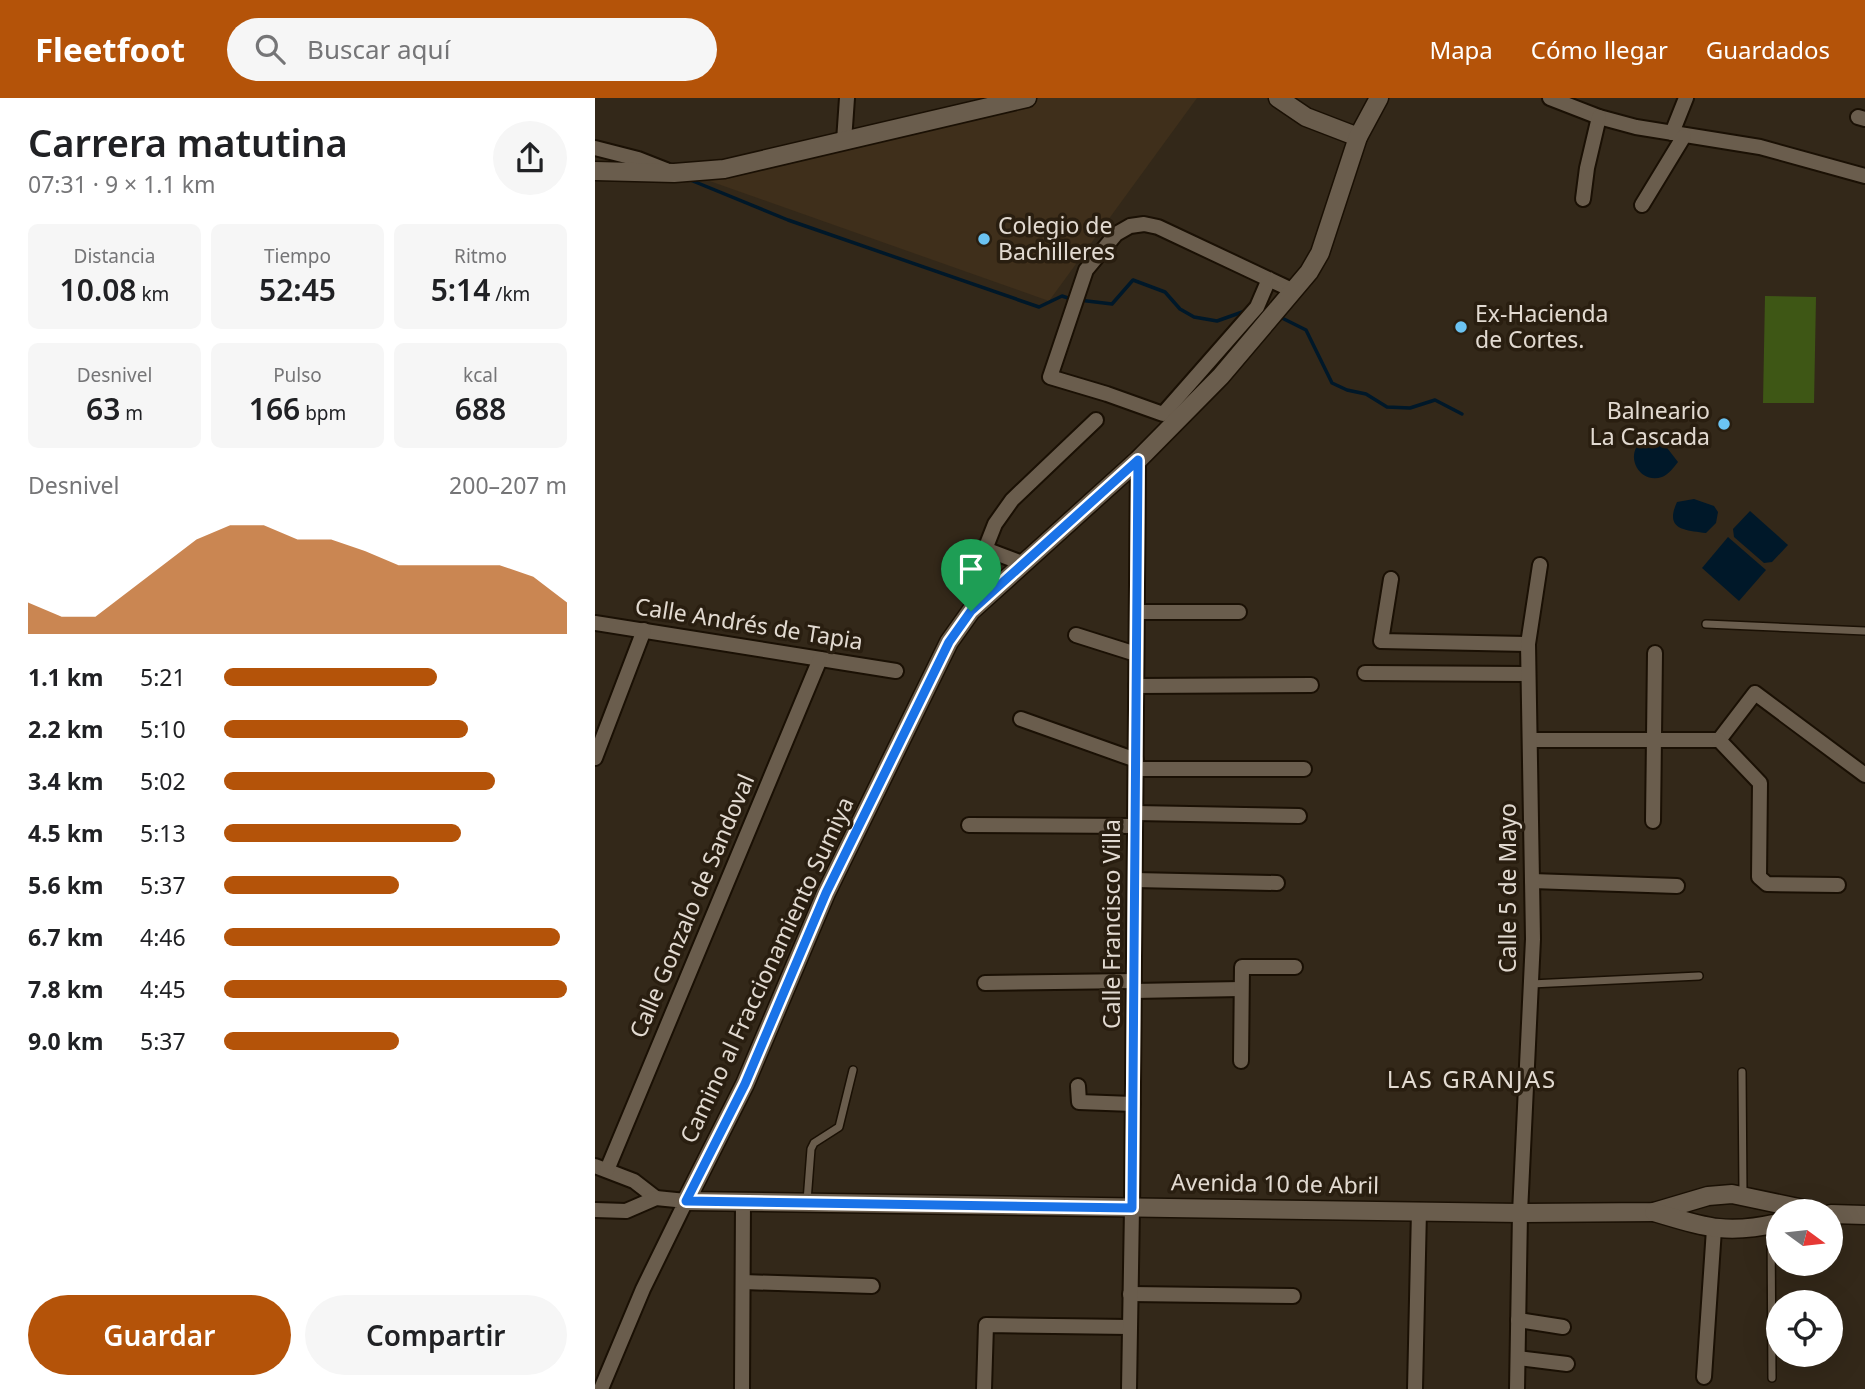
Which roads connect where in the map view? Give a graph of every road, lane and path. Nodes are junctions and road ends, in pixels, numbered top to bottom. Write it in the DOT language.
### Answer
graph roads {
  1 [pos="847,98"];
  2 [pos="1027,98"];
  3 [pos="1277,98"];
  4 [pos="1379,98"];
  5 [pos="1550,98"];
  6 [pos="1686,98"];
  7 [pos="1599,117"];
  8 [pos="1678,134"];
  9 [pos="1358,136"];
  10 [pos="844,141"];
  11 [pos="595,148"];
  12 [pos="595,171"];
  13 [pos="674,173"];
  14 [pos="1865,176"];
  15 [pos="1583,199"];
  16 [pos="1642,205"];
  17 [pos="1269,279"];
  18 [pos="1294,291"];
  19 [pos="1096,419"];
  20 [pos="1138,460"];
  21 [pos="1022,563"];
  22 [pos="1540,565"];
  23 [pos="1391,579"];
  24 [pos="1137,612"];
  25 [pos="1239,612"];
  26 [pos="595,623"];
  27 [pos="1706,624"];
  28 [pos="644,630"];
  29 [pos="1865,631"];
  30 [pos="1076,635"];
  31 [pos="1528,643"];
  32 [pos="1655,653"];
  33 [pos="1136,654"];
  34 [pos="820,659"];
  35 [pos="896,671"];
  36 [pos="1365,673"];
  37 [pos="1528,674"];
  38 [pos="1311,685"];
  39 [pos="1136,686"];
  40 [pos="1021,719"];
  41 [pos="1529,740"];
  42 [pos="1719,740"];
  43 [pos="1655,741"];
  44 [pos="595,758"];
  45 [pos="1136,765"];
  46 [pos="1304,769"];
  47 [pos="1865,775"];
  48 [pos="1299,816"];
  49 [pos="1135,819"];
  50 [pos="1653,821"];
  51 [pos="969,825"];
  52 [pos="1135,880"];
  53 [pos="1532,881"];
  54 [pos="1277,883"];
  55 [pos="1838,885"];
  56 [pos="1677,886"];
  57 [pos="1295,967"];
  58 [pos="1699,976"];
  59 [pos="985,982"];
  60 [pos="1531,984"];
  61 [pos="1134,986"];
  62 [pos="1241,989"];
  63 [pos="1241,1061"];
  64 [pos="853,1070"];
  65 [pos="1742,1072"];
  66 [pos="1078,1086"];
  67 [pos="1133,1104"];
  68 [pos="601,1168"];
  69 [pos="1708,1196"];
  70 [pos="656,1198"];
  71 [pos="1749,1198"];
  72 [pos="686,1201"];
  73 [pos="1766,1201"];
  74 [pos="743,1202"];
  75 [pos="807,1203"];
  76 [pos="1132,1208"];
  77 [pos="595,1210"];
  78 [pos="1419,1210"];
  79 [pos="1654,1212"];
  80 [pos="1520,1213"];
  81 [pos="1843,1214"];
  82 [pos="1865,1215"];
  83 [pos="1766,1222"];
  84 [pos="1766,1225"];
  85 [pos="1711,1228"];
  86 [pos="1769,1276"];
  87 [pos="743,1282"];
  88 [pos="872,1286"];
  89 [pos="1130,1294"];
  90 [pos="1293,1296"];
  91 [pos="1518,1320"];
  92 [pos="1129,1327"];
  93 [pos="1563,1327"];
  94 [pos="1518,1358"];
  95 [pos="1567,1364"];
  96 [pos="1704,1377"];
  97 [pos="1772,1378"];
  98 [pos="601,1389"];
  99 [pos="742,1389"];
  100 [pos="984,1389"];
  101 [pos="1129,1389"];
  102 [pos="1415,1389"];
  103 [pos="1517,1389"];
  1 -- 10 [label="street"];
  2 -- 10 [label="street"];
  3 -- 9 [label="street"];
  4 -- 9 [label="street, Camino al Fraccionamiento Sumiya"];
  5 -- 7 [label="street"];
  6 -- 8 [label="street"];
  7 -- 8 [label="street"];
  7 -- 15 [label="street"];
  8 -- 14 [label="street"];
  8 -- 16 [label="street"];
  9 -- 18 [label="street, Camino al Fraccionamiento Sumiya"];
  10 -- 13 [label="street"];
  11 -- 13 [label="street"];
  12 -- 13 [label="street"];
  17 -- 17 [label="street"];
  17 -- 18 [label="street"];
  18 -- 20 [label="street, Camino al Fraccionamiento Sumiya"];
  19 -- 21 [label="street"];
  20 -- 21 [label="street, Camino al Fraccionamiento Sumiya"];
  20 -- 24 [label="street, Calle Francisco Villa"];
  21 -- 72 [label="street, Camino al Fraccionamiento Sumiya"];
  22 -- 31 [label="street, Calle 5 de Mayo"];
  23 -- 31 [label="street"];
  24 -- 25 [label="street"];
  24 -- 33 [label="street, Calle Francisco Villa"];
  26 -- 28 [label="street, Calle Andrés de Tapia"];
  27 -- 29 [label="lane"];
  28 -- 34 [label="street, Calle Andrés de Tapia"];
  28 -- 44 [label="street"];
  30 -- 33 [label="street"];
  31 -- 37 [label="street, Calle 5 de Mayo"];
  32 -- 43 [label="street"];
  33 -- 39 [label="street, Calle Francisco Villa"];
  34 -- 35 [label="street, Calle Andrés de Tapia"];
  34 -- 68 [label="street, Calle Gonzalo de Sandoval"];
  36 -- 37 [label="street"];
  37 -- 41 [label="street, Calle 5 de Mayo"];
  38 -- 39 [label="street"];
  39 -- 45 [label="street, Calle Francisco Villa"];
  40 -- 45 [label="street"];
  41 -- 43 [label="street"];
  41 -- 53 [label="street, Calle 5 de Mayo"];
  42 -- 43 [label="street"];
  42 -- 47 [label="street"];
  42 -- 55 [label="street"];
  43 -- 50 [label="street"];
  45 -- 46 [label="street"];
  45 -- 49 [label="street, Calle Francisco Villa"];
  48 -- 49 [label="street"];
  49 -- 51 [label="street"];
  49 -- 52 [label="street, Calle Francisco Villa"];
  52 -- 54 [label="street"];
  52 -- 61 [label="street, Calle Francisco Villa"];
  53 -- 56 [label="street"];
  53 -- 60 [label="street, Calle 5 de Mayo"];
  57 -- 62 [label="street"];
  58 -- 60 [label="lane"];
  59 -- 61 [label="street"];
  60 -- 80 [label="street, Calle 5 de Mayo"];
  61 -- 62 [label="street"];
  61 -- 67 [label="street, Calle Francisco Villa"];
  62 -- 63 [label="street"];
  64 -- 75 [label="lane"];
  65 -- 71 [label="lane"];
  66 -- 67 [label="street"];
  67 -- 76 [label="street, Calle Francisco Villa"];
  68 -- 70 [label="street"];
  69 -- 71 [label="street, Avenida 10 de Abril"];
  69 -- 79 [label="street, Avenida 10 de Abril"];
  69 -- 85 [label="street"];
  70 -- 72 [label="street"];
  70 -- 77 [label="street"];
  71 -- 73 [label="street, Avenida 10 de Abril"];
  71 -- 83 [label="street"];
  72 -- 74 [label="street, Avenida 10 de Abril"];
  72 -- 98 [label="street, Camino al Fraccionamiento Sumiya"];
  74 -- 75 [label="street, Avenida 10 de Abril"];
  74 -- 87 [label="street"];
  75 -- 76 [label="street, Avenida 10 de Abril"];
  76 -- 78 [label="street, Avenida 10 de Abril"];
  76 -- 89 [label="street, Calle Francisco Villa"];
  78 -- 80 [label="street, Avenida 10 de Abril"];
  78 -- 102 [label="street"];
  79 -- 80 [label="street, Avenida 10 de Abril"];
  79 -- 85 [label="street, Avenida 10 de Abril"];
  80 -- 91 [label="street, Calle 5 de Mayo"];
  81 -- 82 [label="street"];
  84 -- 85 [label="street, Avenida 10 de Abril"];
  85 -- 96 [label="street"];
  86 -- 97 [label="lane"];
  87 -- 88 [label="street"];
  87 -- 99 [label="street"];
  89 -- 90 [label="street"];
  89 -- 92 [label="street, Calle Francisco Villa"];
  91 -- 93 [label="street"];
  91 -- 94 [label="street, Calle 5 de Mayo"];
  92 -- 100 [label="street"];
  92 -- 101 [label="street, Calle Francisco Villa"];
  94 -- 95 [label="street"];
  94 -- 103 [label="street, Calle 5 de Mayo"];
}
